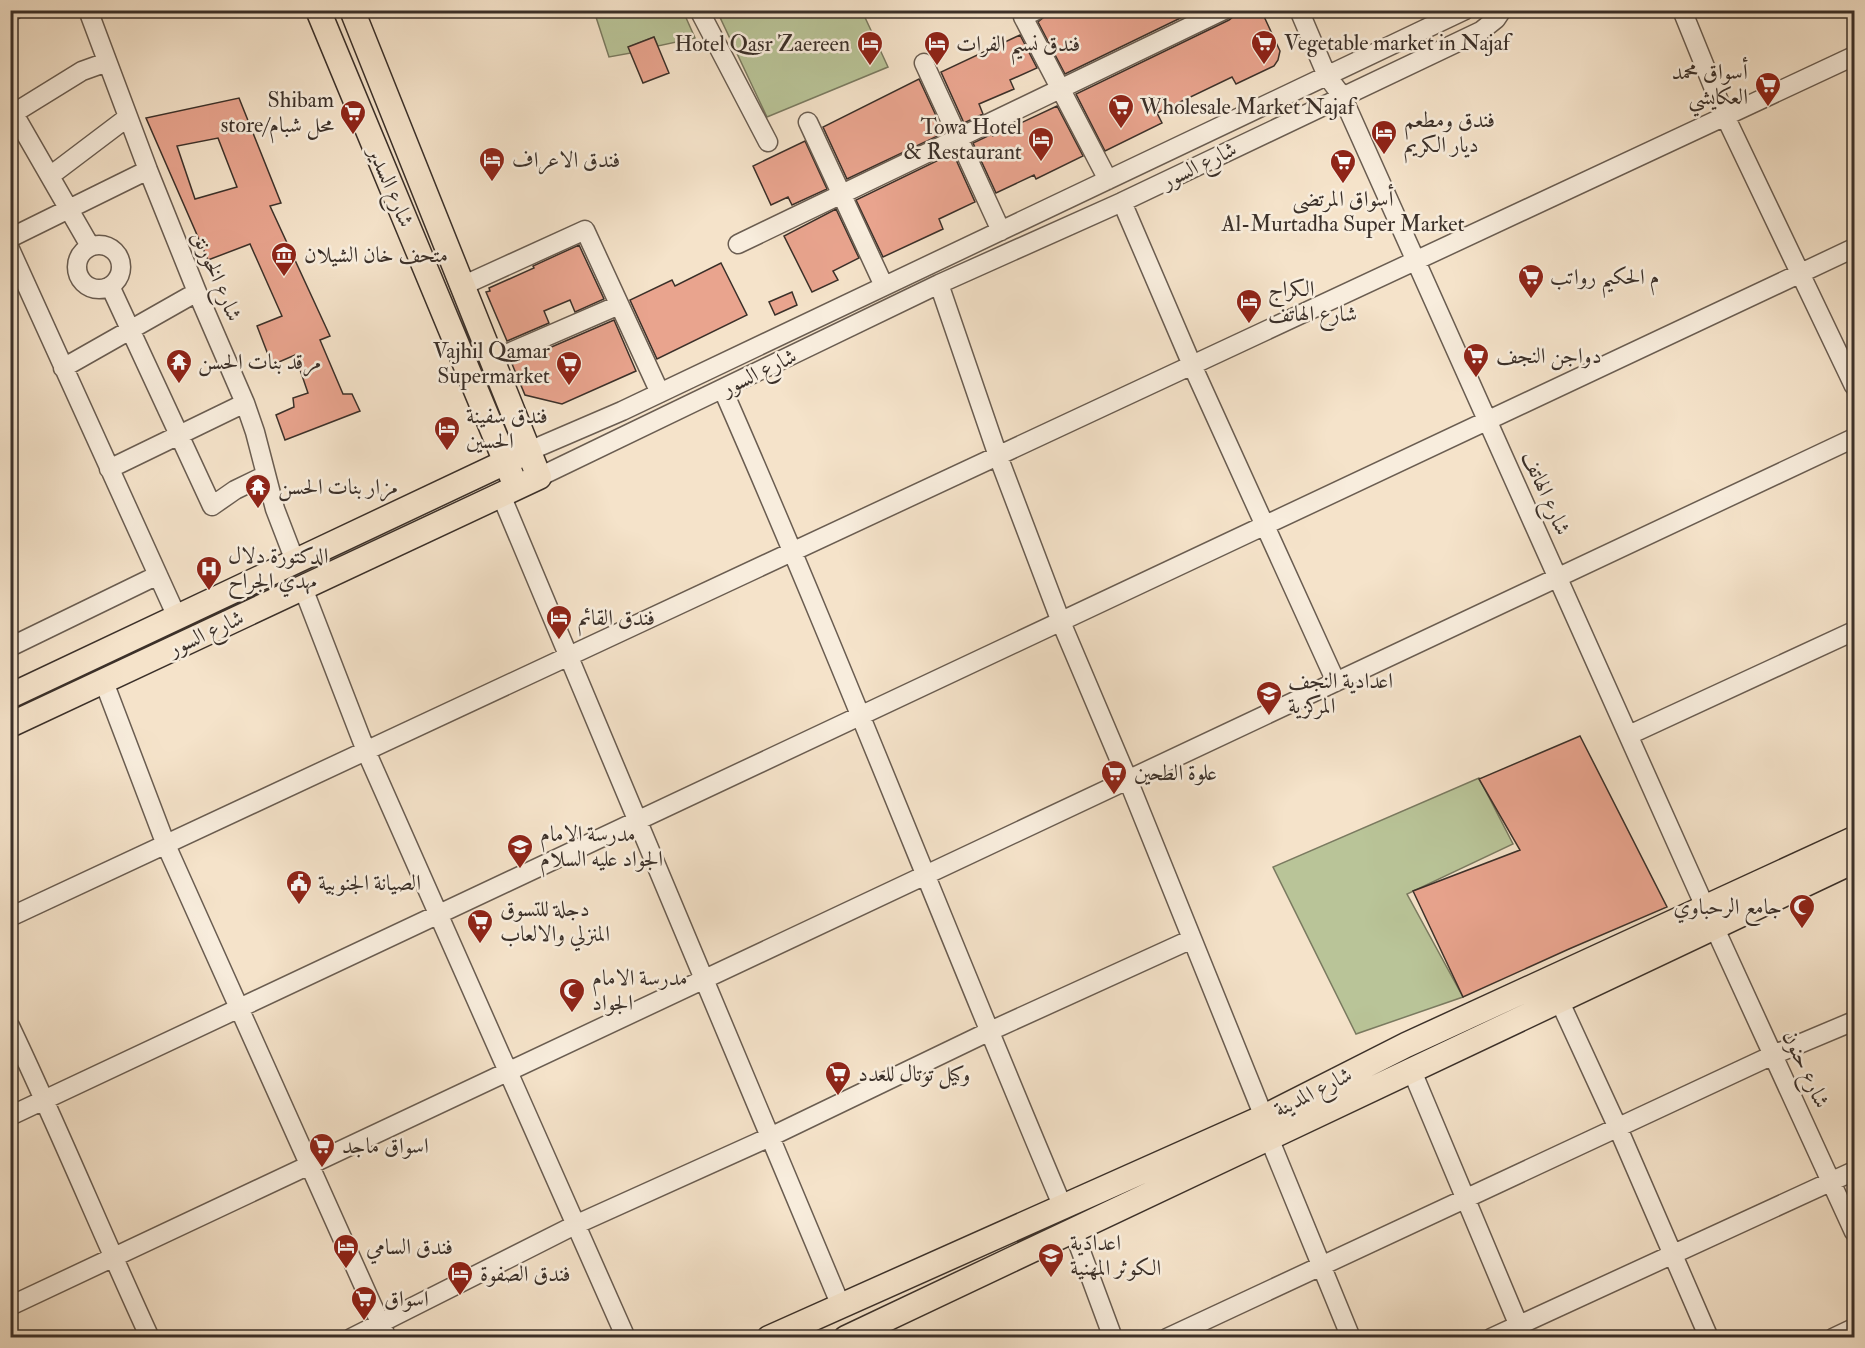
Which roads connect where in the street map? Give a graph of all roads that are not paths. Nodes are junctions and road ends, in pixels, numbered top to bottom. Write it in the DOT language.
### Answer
graph roads {
  1 [pos="88,10"];
  2 [pos="318,10"];
  3 [pos="352,10"];
  4 [pos="699,10"];
  5 [pos="1037,10"];
  6 [pos="1224,10"];
  7 [pos="1299,10"];
  8 [pos="1465,10"];
  9 [pos="1502,10"];
  10 [pos="1682,10"];
  11 [pos="1854,56"];
  12 [pos="107,62"];
  13 [pos="924,63"];
  14 [pos="1327,75"];
  15 [pos="1061,90"];
  16 [pos="1342,96"];
  17 [pos="12,110"];
  18 [pos="1725,116"];
  19 [pos="128,117"];
  20 [pos="808,122"];
  21 [pos="958,139"];
  22 [pos="768,142"];
  23 [pos="413,165"];
  24 [pos="148,170"];
  25 [pos="50,176"];
  26 [pos="387,177"];
  27 [pos="1108,180"];
  28 [pos="842,196"];
  29 [pos="1122,202"];
  30 [pos="69,208"];
  31 [pos="1001,231"];
  32 [pos="10,238"];
  33 [pos="738,244"];
  34 [pos="90,246"];
  35 [pos="1854,248"];
  36 [pos="10,249"];
  37 [pos="1416,261"];
  38 [pos="1801,273"];
  39 [pos="939,284"];
  40 [pos="111,286"];
  41 [pos="462,286"];
  42 [pos="884,286"];
  43 [pos="197,292"];
  44 [pos="619,304"];
  45 [pos="131,331"];
  46 [pos="492,360"];
  47 [pos="1192,365"];
  48 [pos="63,368"];
  49 [pos="1854,386"];
  50 [pos="723,390"];
  51 [pos="660,393"];
  52 [pos="245,402"];
  53 [pos="622,411"];
  54 [pos="1488,421"];
  55 [pos="633,433"];
  56 [pos="179,434"];
  57 [pos="1854,438"];
  58 [pos="528,451"];
  59 [pos="998,456"];
  60 [pos="505,462"];
  61 [pos="109,469"];
  62 [pos="266,475"];
  63 [pos="539,477"];
  64 [pos="508,491"];
  65 [pos="1265,525"];
  66 [pos="794,551"];
  67 [pos="295,561"];
  68 [pos="158,575"];
  69 [pos="1558,578"];
  70 [pos="303,588"];
  71 [pos="177,617"];
  72 [pos="1061,622"];
  73 [pos="1854,631"];
  74 [pos="10,647"];
  75 [pos="569,656"];
  76 [pos="104,681"];
  77 [pos="1336,682"];
  78 [pos="10,696"];
  79 [pos="860,716"];
  80 [pos="10,725"];
  81 [pos="1629,735"];
  82 [pos="366,751"];
  83 [pos="1128,780"];
  84 [pos="638,821"];
  85 [pos="1854,839"];
  86 [pos="166,845"];
  87 [pos="1854,861"];
  88 [pos="925,875"];
  89 [pos="438,915"];
  90 [pos="10,917"];
  91 [pos="1710,917"];
  92 [pos="1192,939"];
  93 [pos="704,979"];
  94 [pos="1559,1000"];
  95 [pos="239,1008"];
  96 [pos="1854,1021"];
  97 [pos="10,1026"];
  98 [pos="988,1032"];
  99 [pos="1773,1055"];
  100 [pos="1412,1071"];
  101 [pos="508,1072"];
  102 [pos="45,1100"];
  103 [pos="10,1116"];
  104 [pos="1267,1127"];
  105 [pos="1618,1128"];
  106 [pos="770,1137"];
  107 [pos="310,1165"];
  108 [pos="1854,1171"];
  109 [pos="1831,1182"];
  110 [pos="1467,1199"];
  111 [pos="1062,1205"];
  112 [pos="575,1226"];
  113 [pos="1073,1230"];
  114 [pos="1854,1232"];
  115 [pos="1673,1254"];
  116 [pos="113,1257"];
  117 [pos="1322,1266"];
  118 [pos="10,1306"];
  119 [pos="841,1306"];
  120 [pos="1854,1328"];
  121 [pos="384,1331"];
  122 [pos="1522,1331"];
  123 [pos="854,1336"];
  124 [pos="150,1338"];
  125 [pos="351,1338"];
  126 [pos="626,1338"];
  127 [pos="769,1338"];
  128 [pos="1113,1338"];
  129 [pos="1167,1338"];
  130 [pos="1351,1338"];
  131 [pos="1491,1338"];
  132 [pos="1709,1338"];
  133 [pos="1833,1338"];
  1 -- 12 [label="street, شارع الخورنق"];
  2 -- 26 [label="main road, شارع السدير"];
  3 -- 23 [label="main road, شارع السدير"];
  4 -- 22 [label="street"];
  5 -- 15 [label="street"];
  6 -- 15 [label="street"];
  7 -- 14 [label="street, شارع الهاتف"];
  8 -- 14 [label="street, شارع السور"];
  9 -- 16 [label="street, شارع السور"];
  10 -- 18 [label="street"];
  11 -- 18 [label="street"];
  12 -- 17 [label="street"];
  12 -- 19 [label="street, شارع الخورنق"];
  13 -- 21 [label="street"];
  14 -- 16 [label="street, شارع الهاتف"];
  14 -- 27 [label="street, شارع السور"];
  15 -- 21 [label="street"];
  15 -- 27 [label="street"];
  16 -- 29 [label="street, شارع السور"];
  16 -- 37 [label="street, شارع الهاتف"];
  17 -- 25 [label="street"];
  18 -- 37 [label="street"];
  18 -- 38 [label="street"];
  19 -- 24 [label="street, شارع الخورنق"];
  19 -- 25 [label="street"];
  20 -- 28 [label="street"];
  21 -- 28 [label="street"];
  21 -- 31 [label="street"];
  23 -- 26 [label="main road"];
  23 -- 41 [label="main road, شارع السدير"];
  24 -- 30 [label="street"];
  24 -- 43 [label="street, شارع الخورنق"];
  25 -- 30 [label="street"];
  26 -- 60 [label="main road, شارع السدير"];
  27 -- 31 [label="street, شارع السور"];
  28 -- 33 [label="street"];
  28 -- 42 [label="street"];
  29 -- 39 [label="street, شارع السور"];
  29 -- 47 [label="street"];
  30 -- 32 [label="street"];
  30 -- 34 [label="street"];
  31 -- 42 [label="street, شارع السور"];
  34 -- 40 [label="street"];
  34 -- 40 [label="street"];
  35 -- 38 [label="street"];
  36 -- 48 [label="street"];
  37 -- 47 [label="street"];
  37 -- 54 [label="street, شارع الهاتف"];
  38 -- 49 [label="street"];
  38 -- 54 [label="street"];
  39 -- 50 [label="street, شارع السور"];
  39 -- 59 [label="street"];
  40 -- 45 [label="street"];
  41 -- 44 [label="street"];
  41 -- 46 [label="main road, شارع السدير"];
  42 -- 51 [label="street, شارع السور"];
  43 -- 45 [label="street"];
  43 -- 52 [label="street, شارع الخورنق"];
  44 -- 46 [label="street"];
  44 -- 51 [label="street"];
  45 -- 48 [label="street"];
  45 -- 56 [label="street"];
  46 -- 58 [label="main road, شارع السدير"];
  47 -- 59 [label="street"];
  47 -- 65 [label="street"];
  48 -- 61 [label="street"];
  50 -- 55 [label="street, شارع السور"];
  50 -- 66 [label="street"];
  51 -- 53 [label="street, شارع السور"];
  52 -- 56 [label="street"];
  52 -- 62 [label="street, شارع الخورنق"];
  53 -- 55 [label="street"];
  53 -- 58 [label="street, شارع السور"];
  54 -- 65 [label="street"];
  54 -- 69 [label="street, شارع الهاتف"];
  55 -- 63 [label="street, شارع السور"];
  56 -- 61 [label="street"];
  56 -- 62 [label="street"];
  57 -- 69 [label="street"];
  58 -- 60 [label="main road, شارع السور"];
  58 -- 63 [label="main road, شارع السدير"];
  59 -- 66 [label="street"];
  59 -- 72 [label="street"];
  60 -- 64 [label="main road, شارع السدير"];
  60 -- 67 [label="main road, شارع السور"];
  61 -- 68 [label="street"];
  62 -- 67 [label="street, شارع الخورنق"];
  63 -- 64 [label="main road, شارع السور"];
  64 -- 70 [label="main road, شارع السور"];
  64 -- 75 [label="street"];
  65 -- 72 [label="street"];
  65 -- 77 [label="street"];
  66 -- 75 [label="street"];
  66 -- 79 [label="street"];
  67 -- 71 [label="main road, شارع السور"];
  68 -- 71 [label="street"];
  68 -- 74 [label="street"];
  69 -- 77 [label="street"];
  69 -- 81 [label="street, شارع الهاتف"];
  70 -- 76 [label="main road, شارع السور"];
  70 -- 82 [label="street"];
  71 -- 78 [label="main road, شارع السور"];
  72 -- 79 [label="street"];
  72 -- 83 [label="street"];
  73 -- 81 [label="street"];
  75 -- 82 [label="street"];
  75 -- 84 [label="street"];
  76 -- 80 [label="main road, شارع السور"];
  76 -- 86 [label="street"];
  77 -- 83 [label="street"];
  79 -- 84 [label="street"];
  79 -- 88 [label="street"];
  81 -- 91 [label="street, شارع الهاتف"];
  82 -- 86 [label="street"];
  82 -- 89 [label="street"];
  83 -- 88 [label="street"];
  83 -- 92 [label="street"];
  84 -- 89 [label="street"];
  84 -- 93 [label="street"];
  85 -- 91 [label="main road, شارع المدينة"];
  86 -- 90 [label="street"];
  86 -- 95 [label="street"];
  87 -- 91 [label="main road, شارع المدينة"];
  88 -- 93 [label="street"];
  88 -- 98 [label="street"];
  89 -- 95 [label="street"];
  89 -- 101 [label="street"];
  91 -- 94 [label="main road, شارع المدينة"];
  91 -- 99 [label="street, شارع حنون"];
  91 -- 104 [label="main road, شارع المدينة"];
  92 -- 98 [label="street"];
  92 -- 104 [label="street"];
  93 -- 101 [label="street"];
  93 -- 106 [label="street"];
  94 -- 100 [label="main road, شارع المدينة"];
  94 -- 105 [label="street"];
  95 -- 102 [label="street"];
  95 -- 107 [label="street"];
  96 -- 99 [label="street"];
  97 -- 102 [label="street"];
  98 -- 106 [label="street"];
  98 -- 111 [label="street"];
  99 -- 105 [label="street"];
  99 -- 109 [label="street, شارع حنون"];
  100 -- 104 [label="main road, شارع المدينة"];
  100 -- 110 [label="street"];
  101 -- 107 [label="street"];
  101 -- 112 [label="street"];
  102 -- 103 [label="street"];
  102 -- 116 [label="street"];
  104 -- 111 [label="main road, شارع المدينة"];
  104 -- 113 [label="main road, شارع المدينة"];
  104 -- 117 [label="street"];
  105 -- 110 [label="street"];
  105 -- 115 [label="street"];
  106 -- 112 [label="street"];
  106 -- 119 [label="street"];
  107 -- 116 [label="street"];
  107 -- 121 [label="street"];
  108 -- 109 [label="street"];
  109 -- 114 [label="street, شارع حنون"];
  109 -- 115 [label="street"];
  110 -- 117 [label="street"];
  110 -- 122 [label="street"];
  111 -- 119 [label="main road, شارع المدينة"];
  112 -- 121 [label="street"];
  112 -- 126 [label="street"];
  113 -- 123 [label="main road, شارع المدينة"];
  113 -- 128 [label="street"];
  115 -- 122 [label="street"];
  115 -- 132 [label="street"];
  116 -- 118 [label="street"];
  116 -- 124 [label="street"];
  117 -- 129 [label="street"];
  117 -- 130 [label="street"];
  119 -- 127 [label="main road, شارع المدينة"];
  120 -- 133 [label="street"];
  121 -- 125 [label="street"];
  122 -- 131 [label="street"];
}
